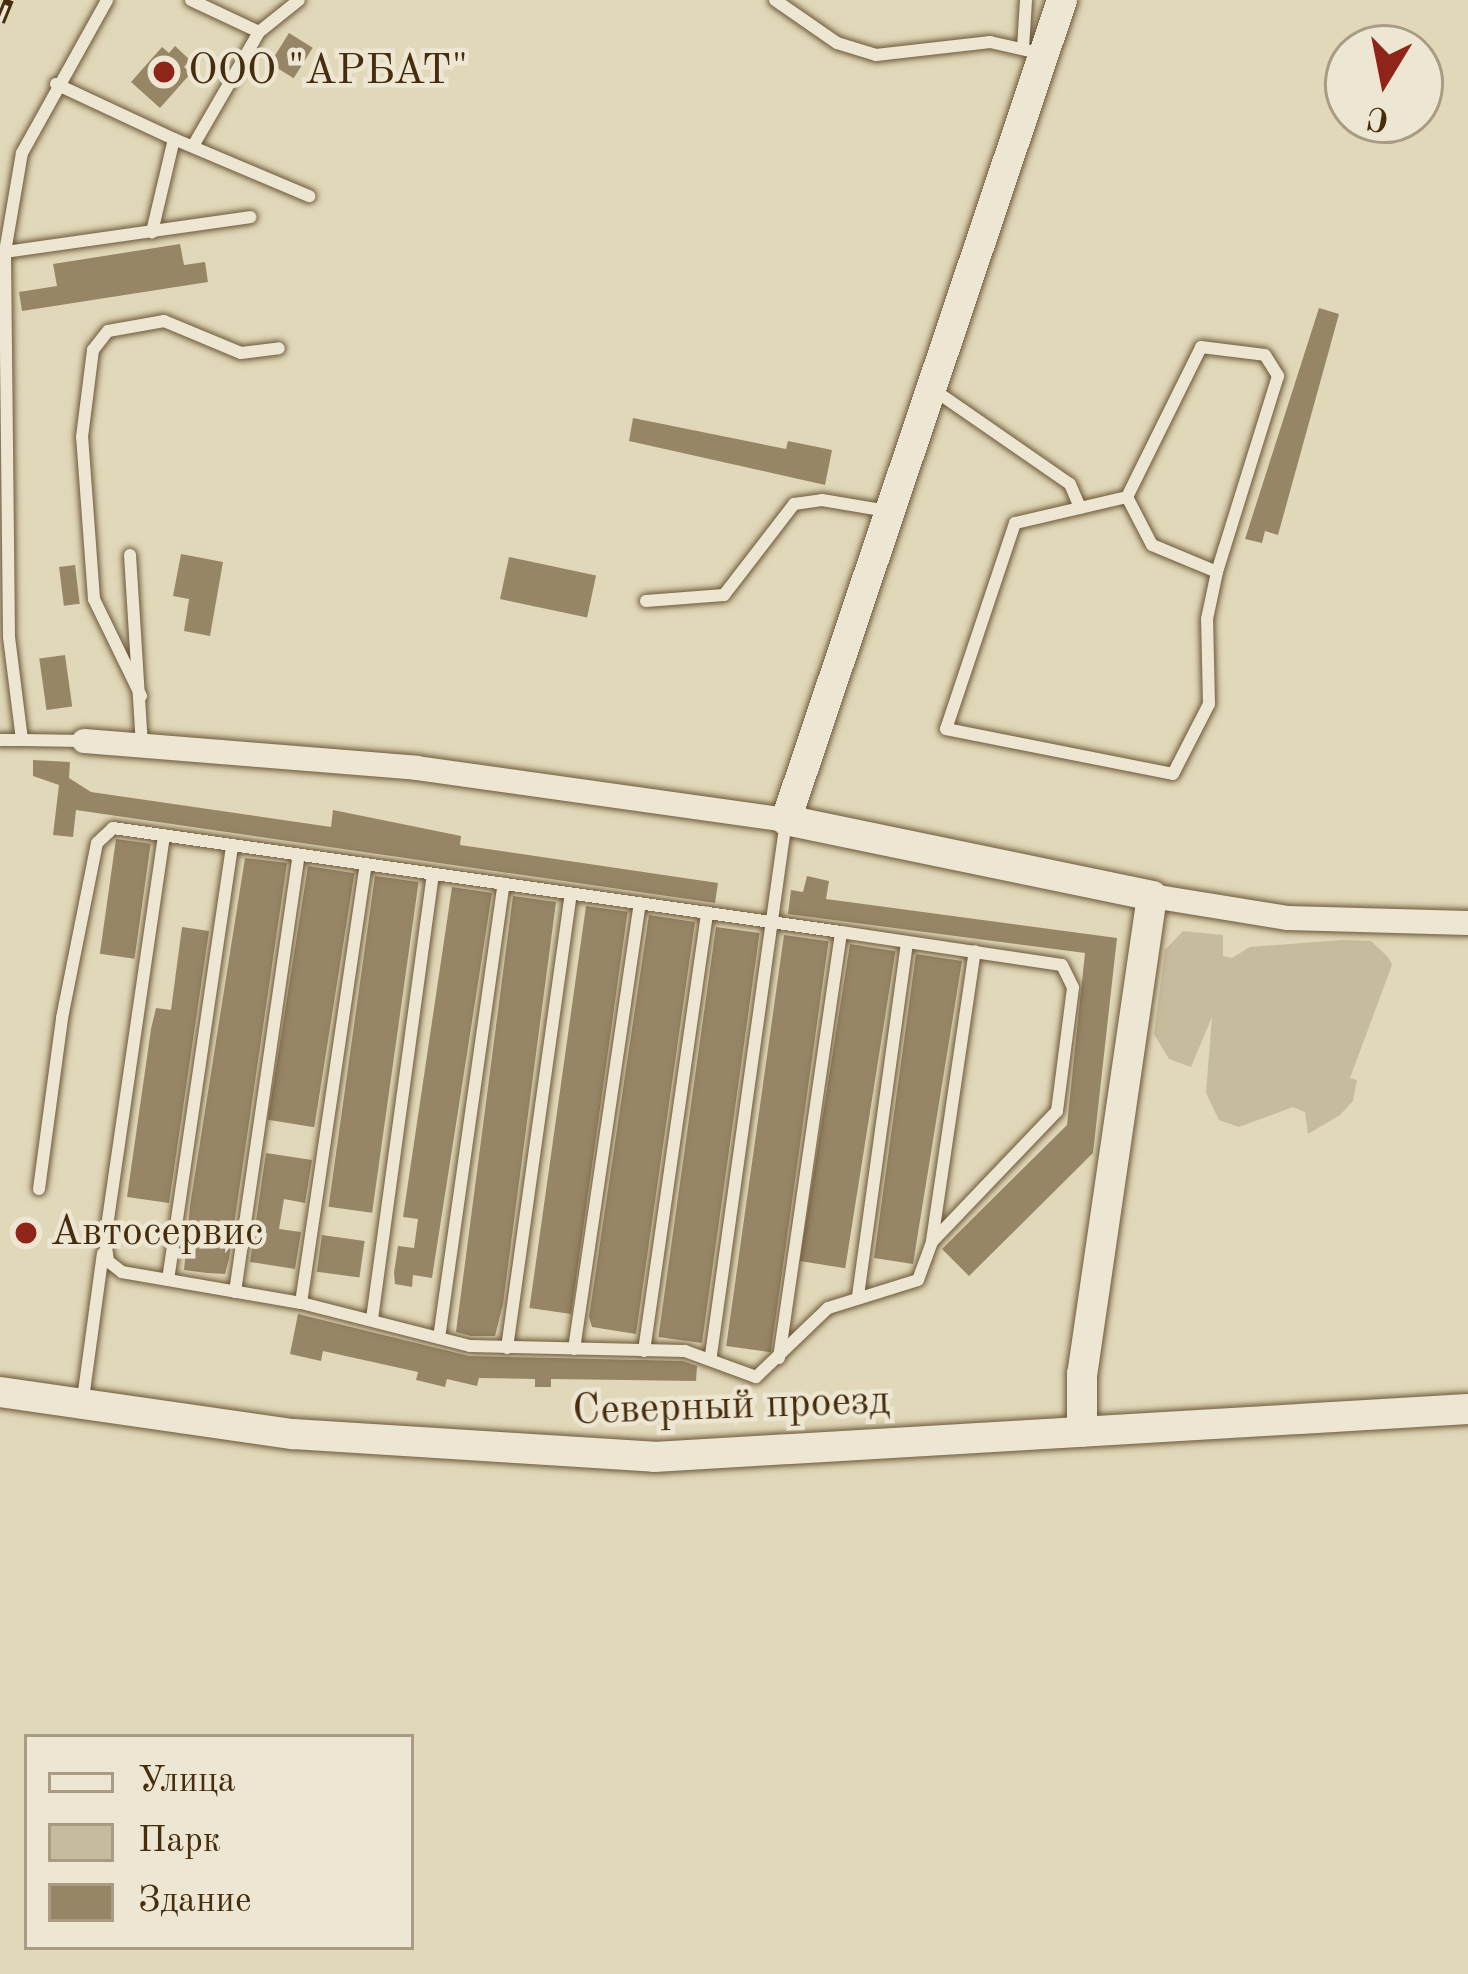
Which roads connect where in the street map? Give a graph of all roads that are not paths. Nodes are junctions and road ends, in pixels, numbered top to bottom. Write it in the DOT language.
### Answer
graph roads {
  1 [pos="107,0"];
  2 [pos="191,0"];
  3 [pos="299,0"];
  4 [pos="775,0"];
  5 [pos="1026,0"];
  6 [pos="1062,0"];
  7 [pos="259,32"];
  8 [pos="1033,51"];
  9 [pos="56,84"];
  10 [pos="174,139"];
  11 [pos="193,146"];
  12 [pos="309,196"];
  13 [pos="251,218"];
  14 [pos="152,232"];
  15 [pos="5,253"];
  16 [pos="279,348"];
  17 [pos="929,387"];
  18 [pos="1127,497"];
  19 [pos="1080,508"];
  20 [pos="888,511"];
  21 [pos="130,555"];
  22 [pos="1217,572"];
  23 [pos="646,601"];
  24 [pos="141,696"];
  25 [pos="0,740"];
  26 [pos="22,740"];
  27 [pos="84,741"];
  28 [pos="142,746"];
  29 [pos="786,820"];
  30 [pos="164,835"];
  31 [pos="232,845"];
  32 [pos="299,855"];
  33 [pos="366,864"];
  34 [pos="434,874"];
  35 [pos="504,884"];
  36 [pos="571,893"];
  37 [pos="1152,896"];
  38 [pos="640,903"];
  39 [pos="707,913"];
  40 [pos="772,922"];
  41 [pos="1468,922"];
  42 [pos="842,932"];
  43 [pos="908,942"];
  44 [pos="975,952"];
  45 [pos="39,1189"];
  46 [pos="105,1240"];
  47 [pos="932,1242"];
  48 [pos="168,1280"];
  49 [pos="236,1292"];
  50 [pos="858,1296"];
  51 [pos="301,1303"];
  52 [pos="372,1319"];
  53 [pos="439,1338"];
  54 [pos="507,1348"];
  55 [pos="574,1349"];
  56 [pos="644,1351"];
  57 [pos="711,1355"];
  58 [pos="779,1360"];
  59 [pos="0,1392"];
  60 [pos="82,1406"];
  61 [pos="1468,1409"];
  62 [pos="1082,1432"];
  1 -- 9 [label="lane"];
  2 -- 7 [label="lane"];
  3 -- 7 [label="lane"];
  4 -- 8 [label="lane"];
  5 -- 8 [label="lane"];
  6 -- 8 [label="street"];
  7 -- 11 [label="lane"];
  8 -- 17 [label="street"];
  9 -- 10 [label="lane"];
  9 -- 15 [label="lane"];
  10 -- 11 [label="lane"];
  10 -- 14 [label="lane"];
  11 -- 12 [label="lane"];
  13 -- 14 [label="lane"];
  14 -- 15 [label="lane"];
  15 -- 26 [label="lane"];
  16 -- 24 [label="lane"];
  17 -- 19 [label="lane"];
  17 -- 20 [label="street"];
  18 -- 19 [label="lane"];
  18 -- 22 [label="lane"];
  18 -- 22 [label="lane"];
  19 -- 22 [label="lane"];
  20 -- 23 [label="lane"];
  20 -- 29 [label="street"];
  21 -- 24 [label="lane"];
  24 -- 28 [label="lane"];
  25 -- 26 [label="lane"];
  26 -- 27 [label="lane"];
  27 -- 28 [label="street"];
  28 -- 29 [label="street"];
  29 -- 37 [label="street"];
  29 -- 40 [label="lane"];
  30 -- 31 [label="lane"];
  30 -- 45 [label="lane"];
  30 -- 46 [label="lane"];
  31 -- 32 [label="lane"];
  31 -- 48 [label="lane"];
  32 -- 33 [label="lane"];
  32 -- 49 [label="lane"];
  33 -- 34 [label="lane"];
  33 -- 51 [label="lane"];
  34 -- 35 [label="lane"];
  34 -- 52 [label="lane"];
  35 -- 36 [label="lane"];
  35 -- 53 [label="lane"];
  36 -- 38 [label="lane"];
  36 -- 54 [label="lane"];
  37 -- 41 [label="street"];
  37 -- 62 [label="street"];
  38 -- 39 [label="lane"];
  38 -- 55 [label="lane"];
  39 -- 40 [label="lane"];
  39 -- 56 [label="lane"];
  40 -- 42 [label="lane"];
  40 -- 57 [label="lane"];
  42 -- 43 [label="lane"];
  42 -- 58 [label="lane"];
  43 -- 44 [label="lane"];
  43 -- 50 [label="lane"];
  44 -- 47 [label="lane"];
  44 -- 47 [label="lane"];
  46 -- 48 [label="lane"];
  46 -- 60 [label="lane"];
  47 -- 50 [label="lane"];
  48 -- 49 [label="lane"];
  49 -- 51 [label="lane"];
  50 -- 58 [label="lane"];
  51 -- 52 [label="lane"];
  52 -- 53 [label="lane"];
  53 -- 54 [label="lane"];
  54 -- 55 [label="lane"];
  55 -- 56 [label="lane"];
  56 -- 57 [label="lane"];
  57 -- 58 [label="lane"];
  59 -- 60 [label="street, Северный проезд"];
  60 -- 62 [label="street, Северный проезд"];
  61 -- 62 [label="street, Северный проезд"];
}
